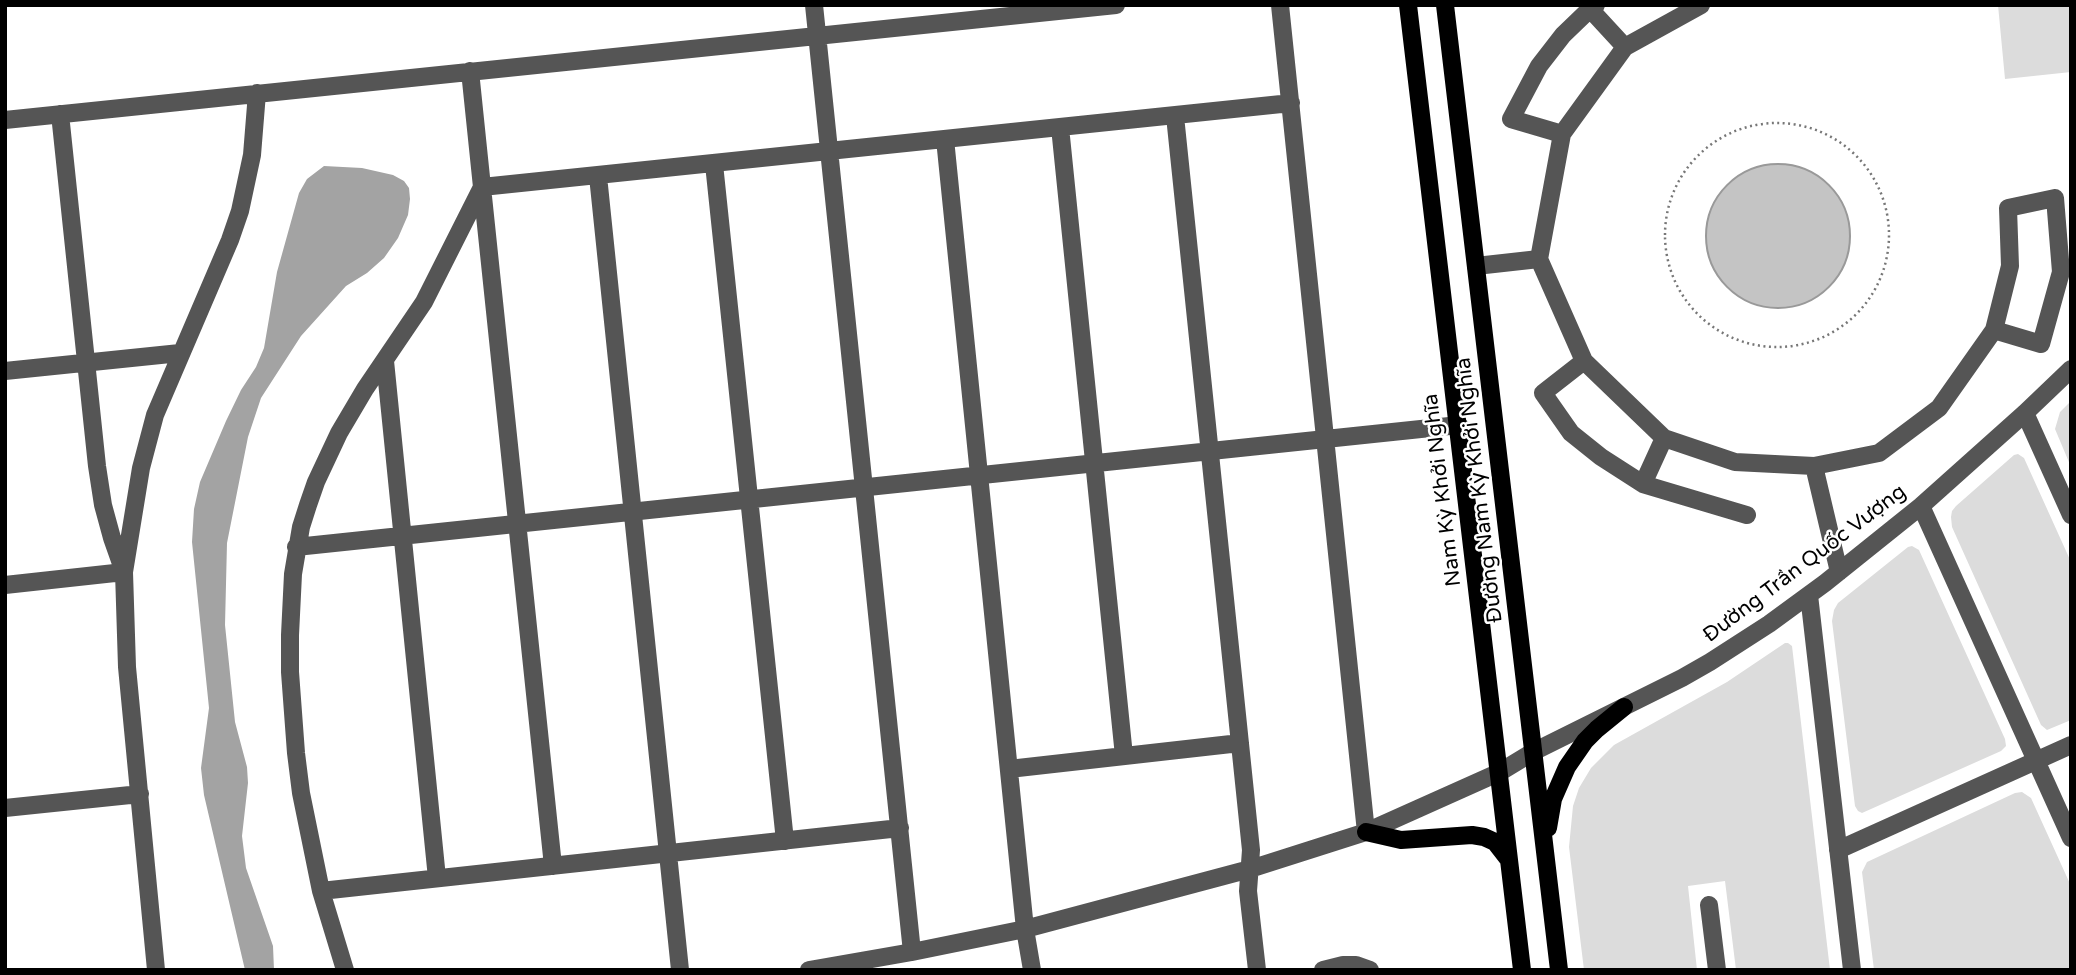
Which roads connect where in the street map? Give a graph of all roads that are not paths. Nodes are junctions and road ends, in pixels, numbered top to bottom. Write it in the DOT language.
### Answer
graph roads {
  1 [pos="814,5"];
  2 [pos="1280,5"];
  3 [pos="1408,5"];
  4 [pos="1445,5"];
  5 [pos="1701,5"];
  6 [pos="1104,6"];
  7 [pos="1593,7"];
  8 [pos="817,36"];
  9 [pos="1625,47"];
  10 [pos="470,71"];
  11 [pos="257,93"];
  12 [pos="1291,103"];
  13 [pos="60,114"];
  14 [pos="1175,116"];
  15 [pos="5,120"];
  16 [pos="1060,127"];
  17 [pos="1562,134"];
  18 [pos="946,139"];
  19 [pos="829,151"];
  20 [pos="714,164"];
  21 [pos="598,176"];
  22 [pos="482,187"];
  23 [pos="1539,259"];
  24 [pos="1476,266"];
  25 [pos="1994,330"];
  26 [pos="180,353"];
  27 [pos="385,361"];
  28 [pos="1584,361"];
  29 [pos="86,363"];
  30 [pos="2071,369"];
  31 [pos="5,371"];
  32 [pos="2025,414"];
  33 [pos="1459,425"];
  34 [pos="1664,438"];
  35 [pos="1325,440"];
  36 [pos="1211,452"];
  37 [pos="1094,463"];
  38 [pos="1814,466"];
  39 [pos="980,476"];
  40 [pos="1643,484"];
  41 [pos="865,488"];
  42 [pos="749,500"];
  43 [pos="1922,506"];
  44 [pos="633,512"];
  45 [pos="1747,515"];
  46 [pos="2071,515"];
  47 [pos="517,524"];
  48 [pos="402,536"];
  49 [pos="296,547"];
  50 [pos="124,572"];
  51 [pos="1839,572"];
  52 [pos="5,584"];
  53 [pos="1809,595"];
  54 [pos="1624,707"];
  55 [pos="1240,743"];
  56 [pos="2071,745"];
  57 [pos="1534,752"];
  58 [pos="1124,756"];
  59 [pos="2036,761"];
  60 [pos="1009,769"];
  61 [pos="1500,772"];
  62 [pos="140,794"];
  63 [pos="5,808"];
  64 [pos="900,828"];
  65 [pos="1366,832"];
  66 [pos="2071,838"];
  67 [pos="785,841"];
  68 [pos="1838,850"];
  69 [pos="1545,852"];
  70 [pos="669,854"];
  71 [pos="1510,862"];
  72 [pos="553,866"];
  73 [pos="1250,869"];
  74 [pos="437,878"];
  75 [pos="321,891"];
  76 [pos="1709,905"];
  77 [pos="1024,929"];
  78 [pos="912,952"];
  79 [pos="156,970"];
  80 [pos="345,970"];
  81 [pos="680,970"];
  82 [pos="809,970"];
  83 [pos="1032,970"];
  84 [pos="1257,970"];
  85 [pos="1323,970"];
  86 [pos="1370,970"];
  87 [pos="1522,970"];
  88 [pos="1559,970"];
  89 [pos="1717,970"];
  90 [pos="1852,970"];
  1 -- 8 [label="street"];
  2 -- 12 [label="street"];
  3 -- 33 [label="main road, Nam Kỳ Khởi Nghĩa"];
  4 -- 24 [label="main road, Đường Nam Kỳ Khởi Nghĩa"];
  5 -- 9 [label="street"];
  6 -- 8 [label="street"];
  7 -- 9 [label="street"];
  7 -- 17 [label="street"];
  8 -- 10 [label="street"];
  8 -- 19 [label="street"];
  9 -- 17 [label="street"];
  10 -- 11 [label="street"];
  10 -- 22 [label="street"];
  11 -- 13 [label="street"];
  11 -- 26 [label="street"];
  12 -- 14 [label="street"];
  12 -- 35 [label="street"];
  13 -- 15 [label="street"];
  13 -- 29 [label="street"];
  14 -- 16 [label="street"];
  14 -- 36 [label="street"];
  16 -- 18 [label="street"];
  16 -- 37 [label="street"];
  17 -- 23 [label="street"];
  18 -- 19 [label="street"];
  18 -- 39 [label="street"];
  19 -- 20 [label="street"];
  19 -- 41 [label="street"];
  20 -- 21 [label="street"];
  20 -- 42 [label="street"];
  21 -- 22 [label="street"];
  21 -- 44 [label="street"];
  22 -- 27 [label="street"];
  22 -- 47 [label="street"];
  23 -- 24 [label="street"];
  23 -- 28 [label="street"];
  24 -- 57 [label="main road, Đường Nam Kỳ Khởi Nghĩa"];
  25 -- 25 [label="street"];
  25 -- 38 [label="street"];
  26 -- 29 [label="street"];
  26 -- 50 [label="street"];
  27 -- 48 [label="street"];
  27 -- 49 [label="street"];
  28 -- 34 [label="street"];
  28 -- 40 [label="street"];
  29 -- 31 [label="street"];
  29 -- 50 [label="street"];
  30 -- 32 [label="street, Đường Trần Quốc Vượng"];
  32 -- 43 [label="street, Đường Trần Quốc Vượng"];
  32 -- 46 [label="street"];
  33 -- 35 [label="street"];
  33 -- 61 [label="main road, Nam Kỳ Khởi Nghĩa"];
  34 -- 38 [label="street"];
  34 -- 40 [label="street"];
  35 -- 36 [label="street"];
  35 -- 65 [label="street"];
  36 -- 37 [label="street"];
  36 -- 55 [label="street"];
  37 -- 39 [label="street"];
  37 -- 58 [label="street"];
  38 -- 51 [label="street"];
  39 -- 41 [label="street"];
  39 -- 60 [label="street"];
  40 -- 45 [label="street"];
  41 -- 42 [label="street"];
  41 -- 64 [label="street"];
  42 -- 44 [label="street"];
  42 -- 67 [label="street"];
  43 -- 51 [label="street, Đường Trần Quốc Vượng"];
  43 -- 59 [label="street"];
  44 -- 47 [label="street"];
  44 -- 70 [label="street"];
  47 -- 48 [label="street"];
  47 -- 72 [label="street"];
  48 -- 49 [label="street"];
  48 -- 74 [label="street"];
  49 -- 75 [label="street"];
  50 -- 52 [label="street"];
  50 -- 62 [label="street"];
  51 -- 53 [label="street, Đường Trần Quốc Vượng"];
  53 -- 54 [label="street, Đường Trần Quốc Vượng"];
  53 -- 68 [label="street"];
  54 -- 57 [label="street, Đường Trần Quốc Vượng"];
  54 -- 69 [label="main road"];
  55 -- 58 [label="street"];
  55 -- 73 [label="street"];
  56 -- 59 [label="street"];
  57 -- 61 [label="street, Đường Trần Quốc Vượng"];
  57 -- 69 [label="main road, Đường Nam Kỳ Khởi Nghĩa"];
  58 -- 60 [label="street"];
  59 -- 66 [label="street"];
  59 -- 68 [label="street"];
  60 -- 77 [label="street"];
  61 -- 65 [label="street, Đường Trần Quốc Vượng"];
  61 -- 71 [label="main road, Nam Kỳ Khởi Nghĩa"];
  62 -- 63 [label="street"];
  62 -- 79 [label="street"];
  64 -- 67 [label="street"];
  64 -- 78 [label="street"];
  65 -- 71 [label="main road"];
  65 -- 73 [label="street, Đường Trần Quốc Vượng"];
  67 -- 70 [label="street"];
  68 -- 90 [label="street"];
  69 -- 88 [label="main road, Đường Nam Kỳ Khởi Nghĩa"];
  70 -- 72 [label="street"];
  70 -- 81 [label="street"];
  71 -- 87 [label="main road, Nam Kỳ Khởi Nghĩa"];
  72 -- 74 [label="street"];
  73 -- 77 [label="street, Đường Trần Quốc Vượng"];
  73 -- 84 [label="street"];
  74 -- 75 [label="street"];
  75 -- 80 [label="street"];
  76 -- 89 [label="street"];
  77 -- 78 [label="street, Đường Trần Quốc Vượng"];
  77 -- 83 [label="street"];
  78 -- 82 [label="street, Đường Trần Quốc Vượng"];
  85 -- 86 [label="street"];
}
